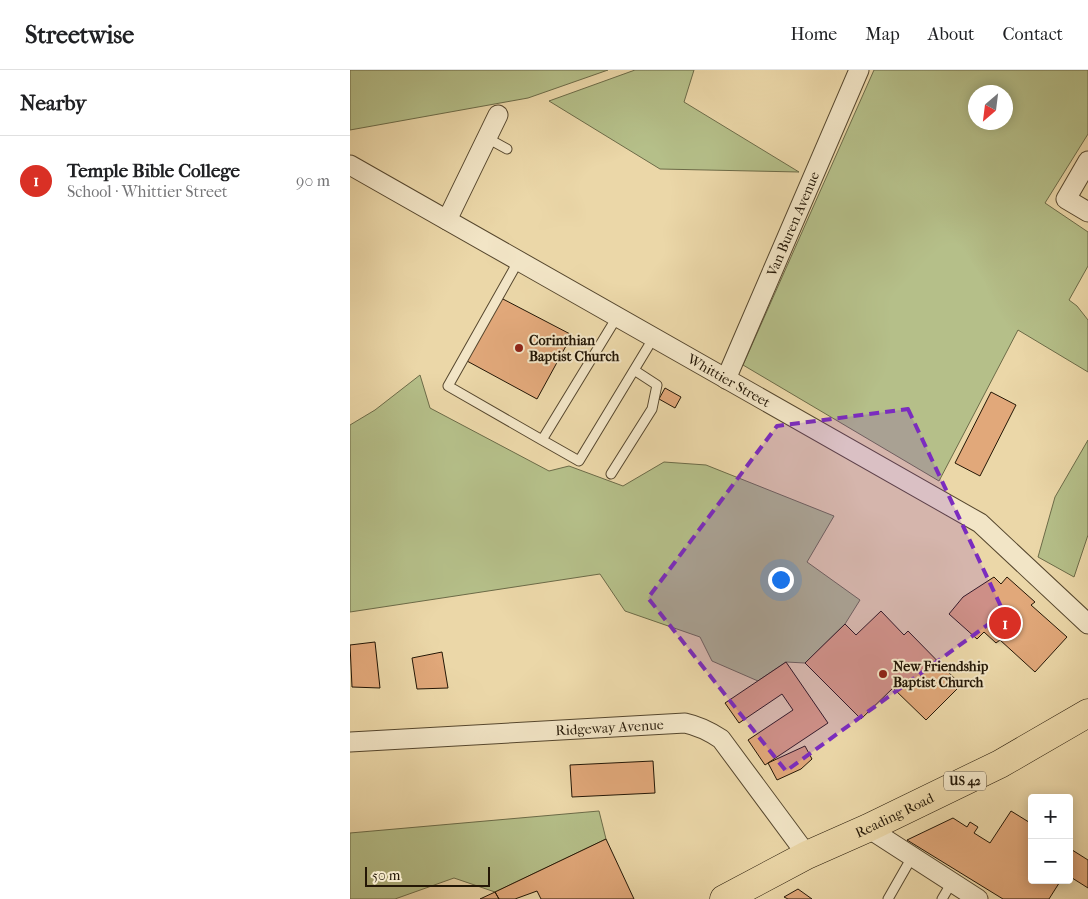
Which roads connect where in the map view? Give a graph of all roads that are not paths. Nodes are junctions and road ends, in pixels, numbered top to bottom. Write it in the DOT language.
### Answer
graph roads {
  1 [pos="859,70"];
  2 [pos="498,116"];
  3 [pos="487,138"];
  4 [pos="507,149"];
  5 [pos="1088,161"];
  6 [pos="350,165"];
  7 [pos="1088,212"];
  8 [pos="447,220"];
  9 [pos="518,260"];
  10 [pos="617,317"];
  11 [pos="654,337"];
  12 [pos="634,370"];
  13 [pos="726,379"];
  14 [pos="542,440"];
  15 [pos="611,474"];
  16 [pos="1088,624"];
  17 [pos="1088,713"];
  18 [pos="350,742"];
  19 [pos="868,828"];
  20 [pos="807,855"];
  21 [pos="912,857"];
  22 [pos="952,882"];
  23 [pos="889,896"];
  24 [pos="724,899"];
  25 [pos="900,899"];
  26 [pos="942,899"];
  27 [pos="978,899"];
  1 -- 13 [label="street, Van Buren Avenue"];
  2 -- 3 [label="street"];
  3 -- 4 [label="lane"];
  3 -- 8 [label="street"];
  5 -- 7 [label="street"];
  6 -- 8 [label="street, Whittier Street"];
  8 -- 9 [label="street, Whittier Street"];
  9 -- 10 [label="street, Whittier Street"];
  9 -- 14 [label="lane"];
  10 -- 11 [label="street, Whittier Street"];
  10 -- 14 [label="lane"];
  11 -- 12 [label="lane"];
  11 -- 13 [label="street, Whittier Street"];
  12 -- 14 [label="lane"];
  12 -- 15 [label="lane"];
  13 -- 16 [label="street, Whittier Street"];
  17 -- 19 [label="main road, Reading Road / US 42"];
  18 -- 20 [label="street, Ridgeway Avenue"];
  19 -- 20 [label="main road, Reading Road / US 42"];
  19 -- 21 [label="street"];
  20 -- 24 [label="main road, Reading Road / US 42"];
  21 -- 22 [label="street"];
  21 -- 23 [label="lane"];
  22 -- 26 [label="lane"];
  22 -- 27 [label="street"];
  23 -- 25 [label="lane"];
}
